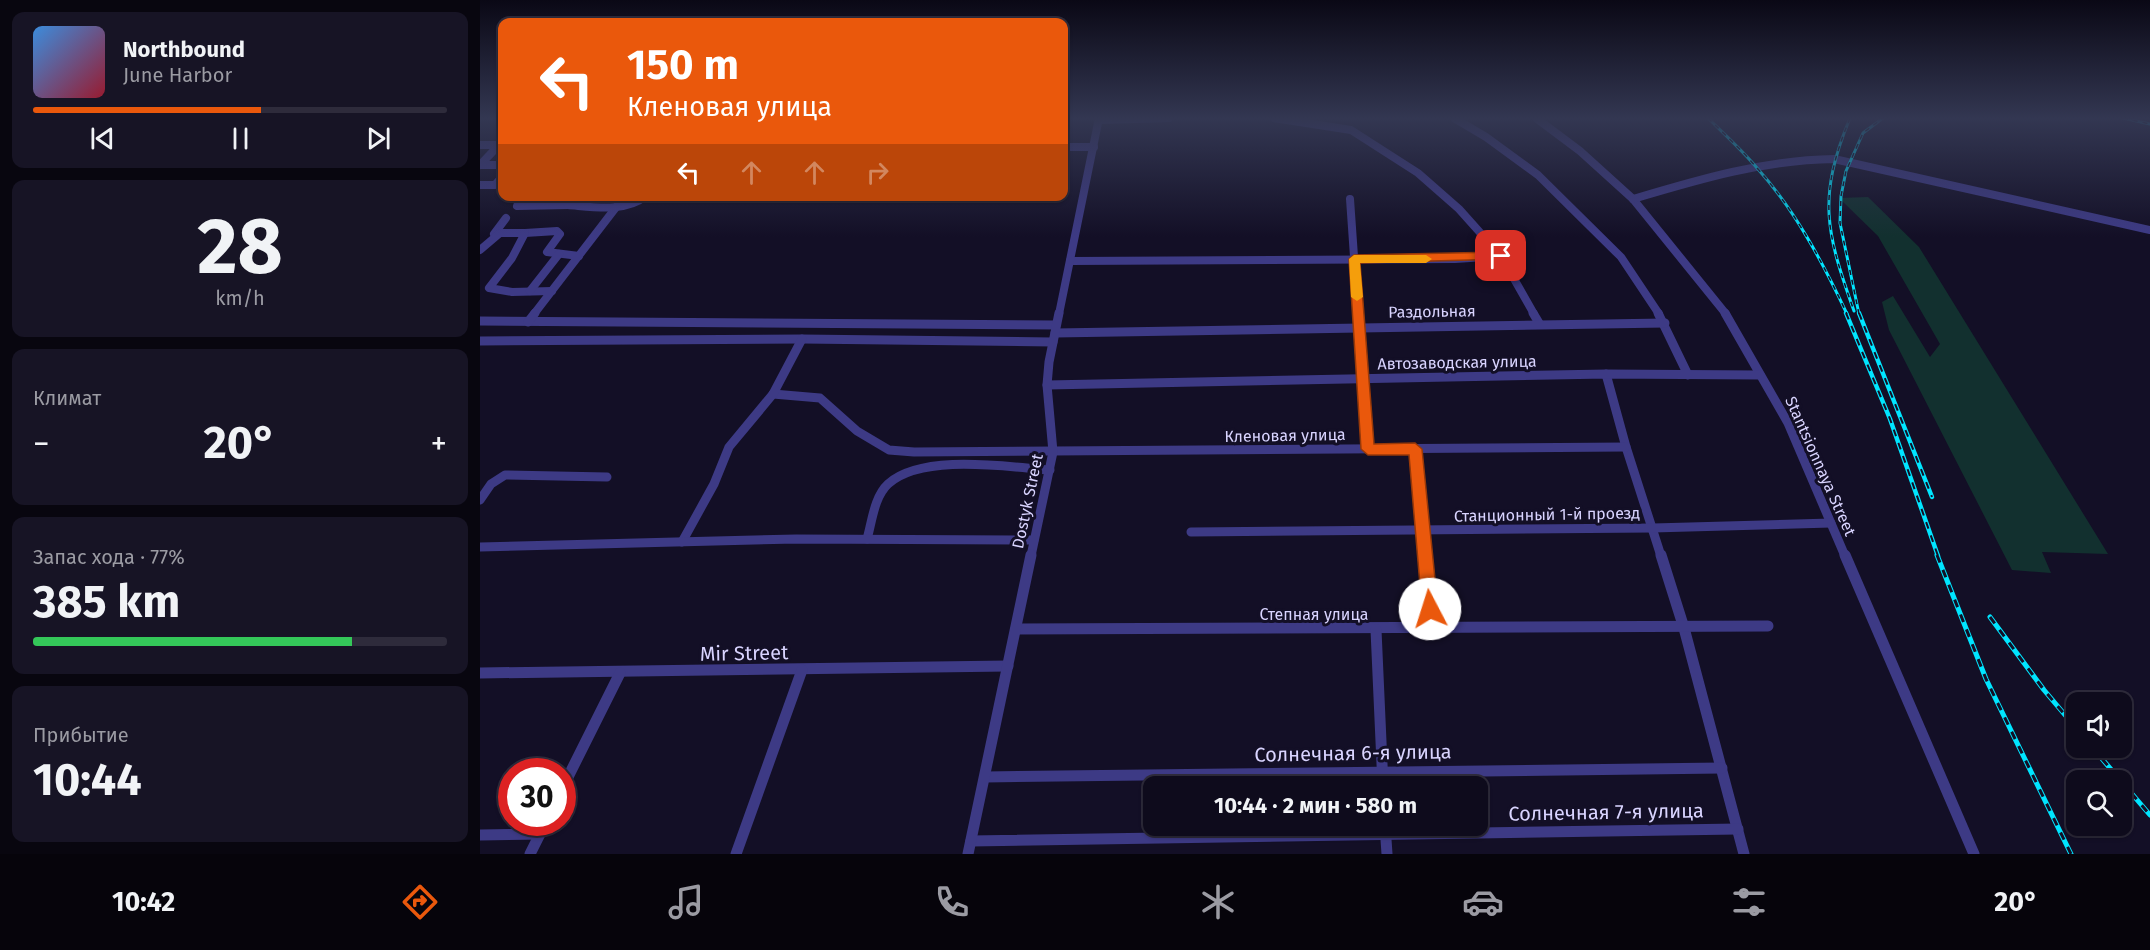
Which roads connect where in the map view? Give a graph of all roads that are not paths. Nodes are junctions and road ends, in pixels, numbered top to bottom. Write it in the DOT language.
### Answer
graph roads {
  1 [pos="1092,158"];
  2 [pos="1394,158"];
  3 [pos="1513,158"];
  4 [pos="1588,158"];
  5 [pos="480,165"];
  6 [pos="498,166"];
  7 [pos="498,182"];
  8 [pos="480,185"];
  9 [pos="1350,199"];
  10 [pos="1633,199"];
  11 [pos="519,201"];
  12 [pos="572,201"];
  13 [pos="640,201"];
  14 [pos="568,205"];
  15 [pos="616,206"];
  16 [pos="506,218"];
  17 [pos="2150,230"];
  18 [pos="525,233"];
  19 [pos="494,234"];
  20 [pos="480,250"];
  21 [pos="559,254"];
  22 [pos="579,256"];
  23 [pos="1501,256"];
  24 [pos="1354,259"];
  25 [pos="1070,261"];
  26 [pos="530,291"];
  27 [pos="552,291"];
  28 [pos="480,321"];
  29 [pos="528,322"];
  30 [pos="1665,322"];
  31 [pos="1539,323"];
  32 [pos="1359,328"];
  33 [pos="1054,333"];
  34 [pos="802,339"];
  35 [pos="480,341"];
  36 [pos="1606,374"];
  37 [pos="1688,375"];
  38 [pos="1760,375"];
  39 [pos="1363,379"];
  40 [pos="1047,384"];
  41 [pos="773,394"];
  42 [pos="1626,447"];
  43 [pos="1368,449"];
  44 [pos="1415,449"];
  45 [pos="1053,452"];
  46 [pos="1050,470"];
  47 [pos="607,477"];
  48 [pos="480,500"];
  49 [pos="1831,523"];
  50 [pos="1653,528"];
  51 [pos="1423,530"];
  52 [pos="1191,532"];
  53 [pos="867,539"];
  54 [pos="1034,540"];
  55 [pos="682,542"];
  56 [pos="480,547"];
  57 [pos="1768,626"];
  58 [pos="1684,628"];
  59 [pos="1016,629"];
  60 [pos="1432,629"];
  61 [pos="1376,630"];
  62 [pos="1008,666"];
  63 [pos="802,670"];
  64 [pos="480,673"];
  65 [pos="620,673"];
  66 [pos="576,761"];
  67 [pos="1722,768"];
  68 [pos="1383,772"];
  69 [pos="1383,776"];
  70 [pos="985,777"];
  71 [pos="1738,829"];
  72 [pos="1488,830"];
  73 [pos="480,835"];
  74 [pos="498,835"];
  75 [pos="539,836"];
  76 [pos="1246,836"];
  77 [pos="1386,836"];
  78 [pos="969,848"];
  79 [pos="530,854"];
  80 [pos="736,854"];
  81 [pos="1387,854"];
  82 [pos="1744,854"];
  83 [pos="1974,854"];
  1 -- 25 [label="street, Dostyk Street"];
  2 -- 23 [label="street"];
  3 -- 30 [label="street"];
  4 -- 10 [label="street, Stantsionnaya Street"];
  5 -- 6 [label="street"];
  7 -- 8 [label="street"];
  9 -- 24 [label="street"];
  10 -- 17 [label="street"];
  10 -- 38 [label="street, Stantsionnaya Street"];
  11 -- 14 [label="street"];
  12 -- 14 [label="street"];
  13 -- 15 [label="street"];
  14 -- 15 [label="street"];
  15 -- 22 [label="street"];
  16 -- 19 [label="street"];
  18 -- 19 [label="street"];
  18 -- 21 [label="street"];
  18 -- 26 [label="street"];
  19 -- 20 [label="street"];
  21 -- 22 [label="street"];
  21 -- 26 [label="street"];
  22 -- 27 [label="street"];
  23 -- 24 [label="street"];
  23 -- 31 [label="street"];
  24 -- 25 [label="street"];
  24 -- 32 [label="street"];
  25 -- 33 [label="street, Dostyk Street"];
  26 -- 27 [label="street"];
  27 -- 29 [label="street"];
  28 -- 29 [label="street"];
  29 -- 33 [label="street"];
  30 -- 31 [label="street, Раздольная"];
  30 -- 37 [label="street"];
  31 -- 32 [label="street, Раздольная"];
  32 -- 33 [label="street, Раздольная"];
  32 -- 39 [label="street"];
  33 -- 34 [label="street"];
  33 -- 40 [label="street, Dostyk Street"];
  34 -- 35 [label="street"];
  34 -- 41 [label="street"];
  36 -- 37 [label="street, Автозаводская улица"];
  36 -- 39 [label="street, Автозаводская улица"];
  36 -- 42 [label="street"];
  37 -- 38 [label="street, Автозаводская улица"];
  38 -- 49 [label="street, Stantsionnaya Street"];
  39 -- 40 [label="street, Автозаводская улица"];
  39 -- 43 [label="street"];
  40 -- 45 [label="street, Dostyk Street"];
  41 -- 45 [label="street, Кленовая улица"];
  41 -- 55 [label="street"];
  42 -- 44 [label="street, Кленовая улица"];
  42 -- 50 [label="street"];
  43 -- 44 [label="street, Кленовая улица"];
  43 -- 45 [label="street, Кленовая улица"];
  44 -- 51 [label="street"];
  45 -- 46 [label="street, Dostyk Street"];
  46 -- 53 [label="street"];
  46 -- 54 [label="street, Dostyk Street"];
  47 -- 48 [label="street"];
  49 -- 50 [label="street, Станционный 1-й проезд"];
  49 -- 83 [label="street, Stantsionnaya Street"];
  50 -- 51 [label="street, Станционный 1-й проезд"];
  50 -- 58 [label="street"];
  51 -- 52 [label="street, Станционный 1-й проезд"];
  51 -- 60 [label="street"];
  53 -- 54 [label="street"];
  53 -- 55 [label="street"];
  54 -- 59 [label="street, Dostyk Street"];
  55 -- 56 [label="street"];
  57 -- 58 [label="street, Степная улица"];
  58 -- 60 [label="street, Степная улица"];
  58 -- 67 [label="street"];
  59 -- 61 [label="street, Степная улица"];
  59 -- 62 [label="street, Dostyk Street"];
  60 -- 61 [label="street, Степная улица"];
  61 -- 68 [label="street"];
  62 -- 63 [label="street, Mir Street"];
  62 -- 70 [label="street, Dostyk Street"];
  63 -- 65 [label="street, Mir Street"];
  63 -- 80 [label="street"];
  64 -- 65 [label="street, Mir Street"];
  65 -- 66 [label="street"];
  67 -- 68 [label="street, Солнечная 6-я улица"];
  67 -- 71 [label="street"];
  68 -- 69 [label="street"];
  68 -- 70 [label="street, Солнечная 6-я улица"];
  70 -- 78 [label="street, Dostyk Street"];
  71 -- 72 [label="street, Солнечная 7-я улица"];
  71 -- 82 [label="street"];
  73 -- 74 [label="street"];
  75 -- 79 [label="street"];
  76 -- 78 [label="street, Солнечная 7-я улица"];
  77 -- 81 [label="street"];
}
